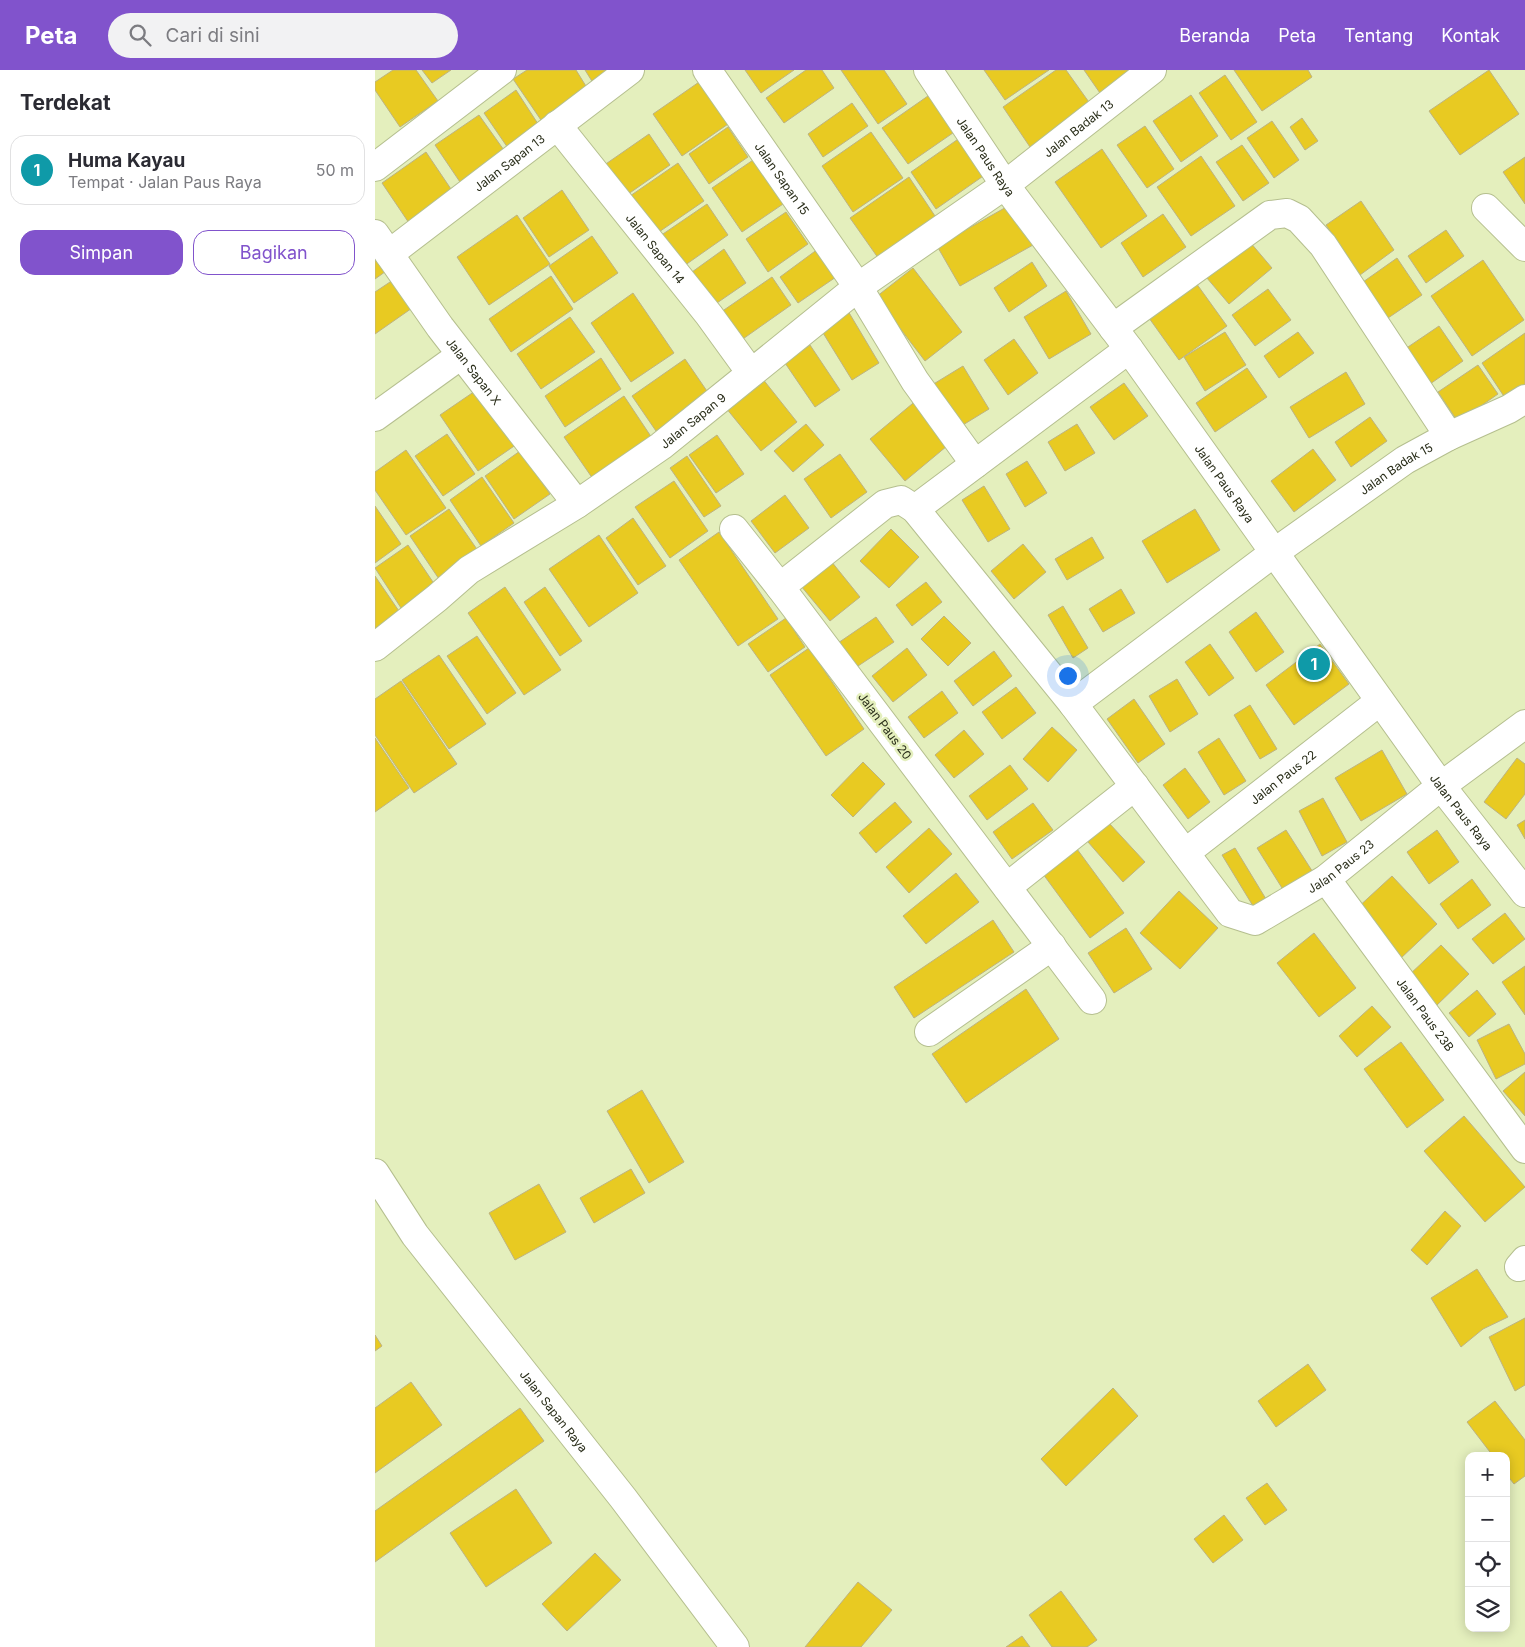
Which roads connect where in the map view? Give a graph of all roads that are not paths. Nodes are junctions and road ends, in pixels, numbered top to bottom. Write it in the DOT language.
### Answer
graph roads {
  1 [pos="502,70"];
  2 [pos="630,70"];
  3 [pos="707,70"];
  4 [pos="928,70"];
  5 [pos="1152,70"];
  6 [pos="557,125"];
  7 [pos="375,167"];
  8 [pos="1005,185"];
  9 [pos="1486,208"];
  10 [pos="382,244"];
  11 [pos="1525,247"];
  12 [pos="858,287"];
  13 [pos="1113,328"];
  14 [pos="1129,349"];
  15 [pos="461,355"];
  16 [pos="751,373"];
  17 [pos="1525,400"];
  18 [pos="375,417"];
  19 [pos="1449,436"];
  20 [pos="975,464"];
  21 [pos="577,504"];
  22 [pos="915,509"];
  23 [pos="734,530"];
  24 [pos="1275,552"];
  25 [pos="780,587"];
  26 [pos="375,648"];
  27 [pos="1380,701"];
  28 [pos="1073,704"];
  29 [pos="1525,724"];
  30 [pos="1135,786"];
  31 [pos="1441,786"];
  32 [pos="1185,853"];
  33 [pos="1326,879"];
  34 [pos="1007,887"];
  35 [pos="1525,893"];
  36 [pos="1052,946"];
  37 [pos="1092,1000"];
  38 [pos="929,1032"];
  39 [pos="1525,1149"];
  40 [pos="375,1173"];
  41 [pos="735,1647"];
  1 -- 7 [label="street"];
  2 -- 6 [label="street, Jalan Sapan 13"];
  3 -- 12 [label="street, Jalan Sapan 15"];
  4 -- 8 [label="street, Jalan Paus Raya"];
  5 -- 8 [label="street, Jalan Badak 13"];
  6 -- 10 [label="street, Jalan Sapan 13"];
  6 -- 16 [label="street, Jalan Sapan 14"];
  8 -- 12 [label="street, Jalan Sapan 9"];
  8 -- 13 [label="street, Jalan Paus Raya"];
  9 -- 11 [label="street"];
  10 -- 15 [label="street, Jalan Sapan X"];
  12 -- 16 [label="street, Jalan Sapan 9"];
  12 -- 20 [label="street, Jalan Sapan 15"];
  13 -- 14 [label="street, Jalan Paus Raya"];
  13 -- 19 [label="street"];
  14 -- 20 [label="street"];
  14 -- 24 [label="street, Jalan Paus Raya"];
  15 -- 18 [label="street"];
  15 -- 21 [label="street, Jalan Sapan X"];
  16 -- 21 [label="street, Jalan Sapan 9"];
  17 -- 19 [label="street, Jalan Badak 15"];
  19 -- 24 [label="street, Jalan Badak 15"];
  20 -- 22 [label="street"];
  21 -- 26 [label="street, Jalan Sapan 9"];
  22 -- 25 [label="street"];
  22 -- 28 [label="street"];
  23 -- 25 [label="street, Jalan Paus 20"];
  24 -- 27 [label="street, Jalan Paus Raya"];
  24 -- 28 [label="street, Jalan Badak 15"];
  25 -- 34 [label="street, Jalan Paus 20"];
  27 -- 31 [label="street, Jalan Paus Raya"];
  27 -- 32 [label="street, Jalan Paus 22"];
  28 -- 30 [label="street"];
  29 -- 31 [label="street, Jalan Paus 23"];
  30 -- 32 [label="street"];
  30 -- 34 [label="street"];
  31 -- 33 [label="street, Jalan Paus 23"];
  31 -- 35 [label="street, Jalan Paus Raya"];
  32 -- 33 [label="street, Jalan Paus 23"];
  33 -- 39 [label="street, Jalan Paus 23B"];
  34 -- 36 [label="street, Jalan Paus 20"];
  36 -- 37 [label="street, Jalan Paus 20"];
  36 -- 38 [label="street"];
  40 -- 41 [label="street, Jalan Sapan Raya"];
}
